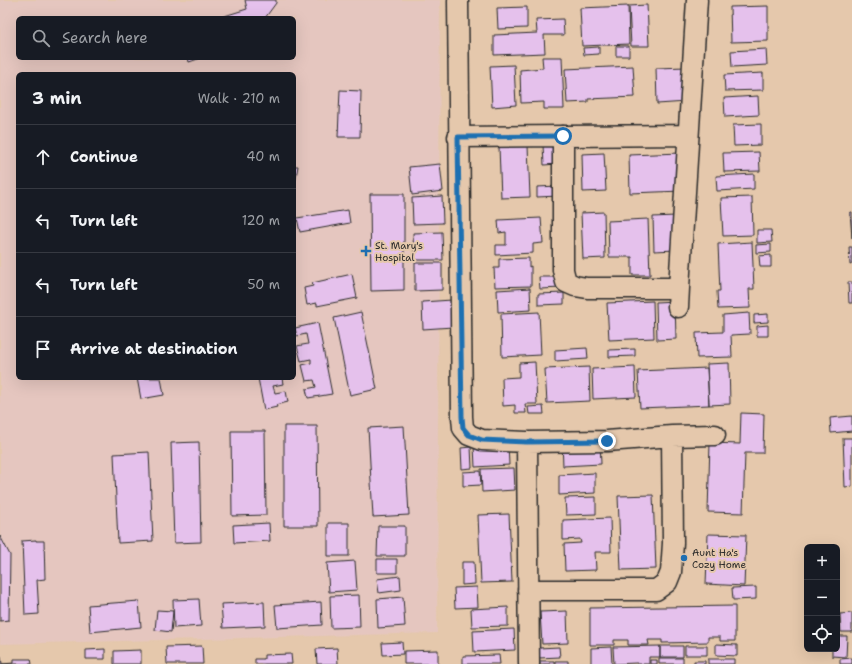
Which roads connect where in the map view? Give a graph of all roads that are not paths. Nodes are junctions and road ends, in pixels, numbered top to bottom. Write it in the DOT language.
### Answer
graph roads {
  1 [pos="458,0"];
  2 [pos="696,0"];
  3 [pos="688,135"];
  4 [pos="563,136"];
  5 [pos="458,137"];
  6 [pos="715,435"];
  7 [pos="672,436"];
  8 [pos="527,442"];
  9 [pos="528,590"];
  10 [pos="529,664"];
  1 -- 5 [label="street"];
  2 -- 3 [label="street"];
  3 -- 4 [label="street"];
  3 -- 4 [label="street"];
  4 -- 5 [label="street"];
  5 -- 8 [label="street"];
  6 -- 7 [label="street"];
  7 -- 8 [label="street"];
  7 -- 9 [label="street"];
  8 -- 9 [label="street"];
  9 -- 10 [label="street"];
}
